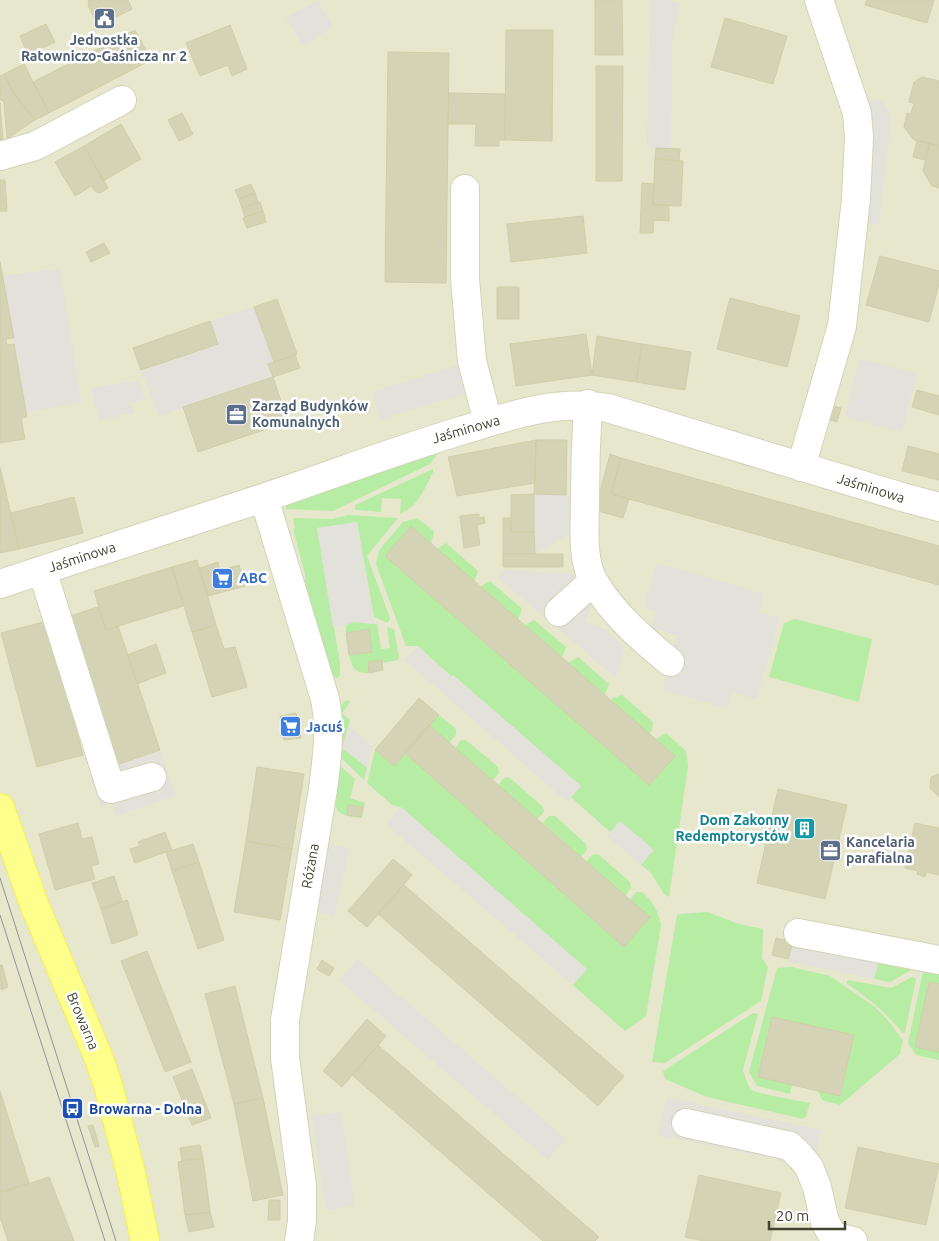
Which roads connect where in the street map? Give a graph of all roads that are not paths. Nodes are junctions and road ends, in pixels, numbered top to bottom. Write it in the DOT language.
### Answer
graph roads {
  1 [pos="819,0"];
  2 [pos="122,100"];
  3 [pos="0,156"];
  4 [pos="465,189"];
  5 [pos="588,404"];
  6 [pos="488,422"];
  7 [pos="801,467"];
  8 [pos="264,498"];
  9 [pos="939,507"];
  10 [pos="42,570"];
  11 [pos="593,581"];
  12 [pos="0,584"];
  13 [pos="559,612"];
  14 [pos="670,662"];
  15 [pos="152,777"];
  16 [pos="0,808"];
  17 [pos="7,850"];
  18 [pos="798,934"];
  19 [pos="939,960"];
  20 [pos="686,1123"];
  21 [pos="145,1241"];
  22 [pos="299,1241"];
  23 [pos="853,1241"];
  1 -- 7 [label="street"];
  2 -- 3 [label="street"];
  4 -- 6 [label="street"];
  5 -- 6 [label="street, Jaśminowa"];
  5 -- 7 [label="street, Jaśminowa"];
  5 -- 11 [label="street"];
  6 -- 8 [label="street, Jaśminowa"];
  7 -- 9 [label="street, Jaśminowa"];
  8 -- 10 [label="street, Jaśminowa"];
  8 -- 22 [label="street, Różana"];
  10 -- 12 [label="street, Jaśminowa"];
  10 -- 15 [label="street"];
  11 -- 13 [label="street"];
  11 -- 14 [label="street"];
  16 -- 17 [label="main road, Browarna"];
  17 -- 21 [label="main road, Browarna"];
  18 -- 19 [label="street"];
  20 -- 23 [label="street"];
}
